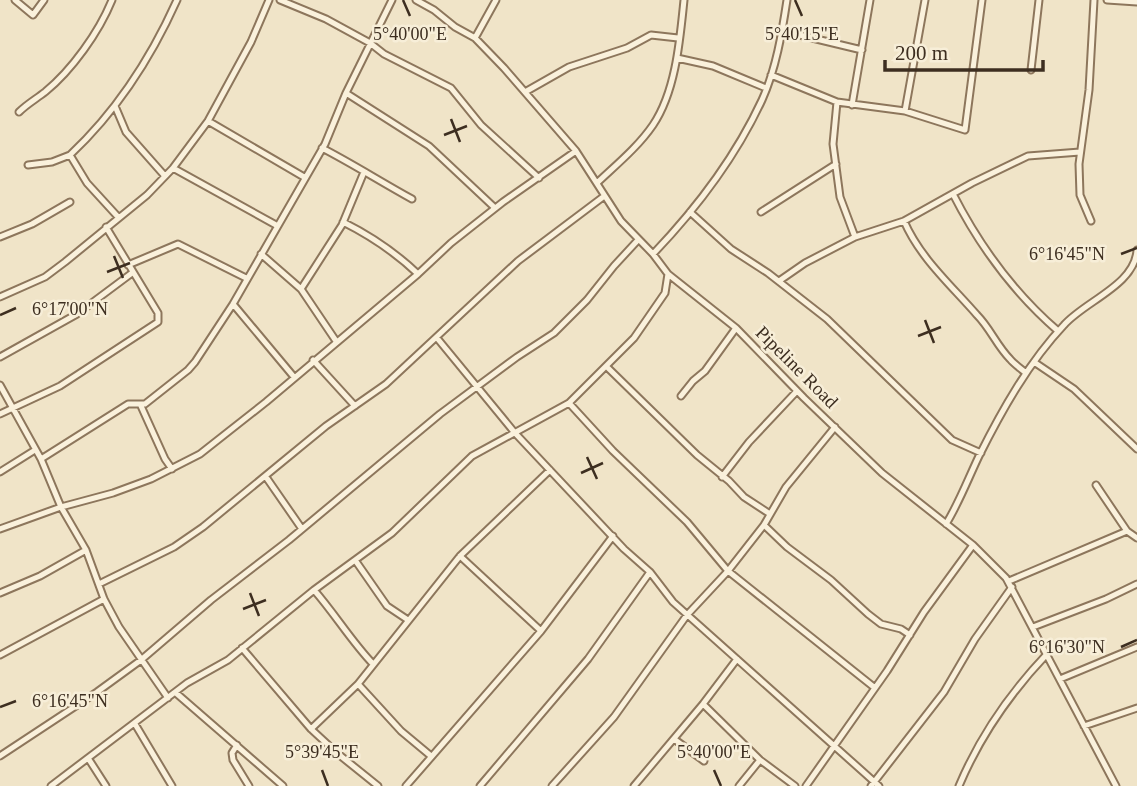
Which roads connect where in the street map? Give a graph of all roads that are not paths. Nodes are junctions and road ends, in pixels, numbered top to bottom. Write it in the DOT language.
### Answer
graph roads {
  1 [pos="15,0"];
  2 [pos="44,0"];
  3 [pos="112,0"];
  4 [pos="177,0"];
  5 [pos="269,0"];
  6 [pos="280,0"];
  7 [pos="392,0"];
  8 [pos="416,0"];
  9 [pos="436,0"];
  10 [pos="496,0"];
  11 [pos="684,0"];
  12 [pos="787,0"];
  13 [pos="870,0"];
  14 [pos="925,0"];
  15 [pos="982,0"];
  16 [pos="1039,0"];
  17 [pos="1094,0"];
  18 [pos="1107,0"];
  19 [pos="1137,2"];
  20 [pos="434,10"];
  21 [pos="783,31"];
  22 [pos="475,38"];
  23 [pos="678,38"];
  24 [pos="370,43"];
  25 [pos="862,50"];
  26 [pos="677,58"];
  27 [pos="1031,70"];
  28 [pos="771,75"];
  29 [pos="766,88"];
  30 [pos="525,92"];
  31 [pos="346,93"];
  32 [pos="837,102"];
  33 [pos="852,105"];
  34 [pos="115,106"];
  35 [pos="19,111"];
  36 [pos="905,111"];
  37 [pos="208,121"];
  38 [pos="322,148"];
  39 [pos="576,151"];
  40 [pos="1080,152"];
  41 [pos="70,155"];
  42 [pos="835,164"];
  43 [pos="28,165"];
  44 [pos="173,168"];
  45 [pos="364,173"];
  46 [pos="164,175"];
  47 [pos="304,177"];
  48 [pos="539,178"];
  49 [pos="597,183"];
  50 [pos="953,194"];
  51 [pos="603,197"];
  52 [pos="412,199"];
  53 [pos="70,202"];
  54 [pos="495,208"];
  55 [pos="690,212"];
  56 [pos="761,212"];
  57 [pos="119,218"];
  58 [pos="904,221"];
  59 [pos="1091,221"];
  60 [pos="343,222"];
  61 [pos="276,225"];
  62 [pos="106,227"];
  63 [pos="0,237"];
  64 [pos="855,237"];
  65 [pos="638,240"];
  66 [pos="1137,250"];
  67 [pos="261,254"];
  68 [pos="653,254"];
  69 [pos="128,265"];
  70 [pos="132,273"];
  71 [pos="418,274"];
  72 [pos="668,274"];
  73 [pos="246,278"];
  74 [pos="779,281"];
  75 [pos="301,289"];
  76 [pos="0,298"];
  77 [pos="233,304"];
  78 [pos="736,328"];
  79 [pos="1058,331"];
  80 [pos="437,338"];
  81 [pos="336,341"];
  82 [pos="0,357"];
  83 [pos="313,360"];
  84 [pos="1034,362"];
  85 [pos="607,368"];
  86 [pos="1026,373"];
  87 [pos="294,377"];
  88 [pos="0,385"];
  89 [pos="478,385"];
  90 [pos="797,391"];
  91 [pos="681,396"];
  92 [pos="569,402"];
  93 [pos="141,406"];
  94 [pos="355,406"];
  95 [pos="14,409"];
  96 [pos="0,414"];
  97 [pos="835,427"];
  98 [pos="515,433"];
  99 [pos="1137,449"];
  100 [pos="35,450"];
  101 [pos="981,453"];
  102 [pos="41,459"];
  103 [pos="172,469"];
  104 [pos="550,470"];
  105 [pos="0,472"];
  106 [pos="266,477"];
  107 [pos="722,477"];
  108 [pos="1096,485"];
  109 [pos="61,507"];
  110 [pos="770,514"];
  111 [pos="946,524"];
  112 [pos="764,525"];
  113 [pos="0,529"];
  114 [pos="302,529"];
  115 [pos="1127,531"];
  116 [pos="613,536"];
  117 [pos="1137,538"];
  118 [pos="973,545"];
  119 [pos="86,550"];
  120 [pos="460,556"];
  121 [pos="355,560"];
  122 [pos="728,570"];
  123 [pos="650,572"];
  124 [pos="99,584"];
  125 [pos="1010,584"];
  126 [pos="1137,584"];
  127 [pos="314,590"];
  128 [pos="0,593"];
  129 [pos="104,599"];
  130 [pos="687,614"];
  131 [pos="408,620"];
  132 [pos="1033,627"];
  133 [pos="541,631"];
  134 [pos="910,635"];
  135 [pos="1137,647"];
  136 [pos="242,648"];
  137 [pos="1047,654"];
  138 [pos="0,655"];
  139 [pos="737,659"];
  140 [pos="141,660"];
  141 [pos="373,664"];
  142 [pos="1060,679"];
  143 [pos="358,684"];
  144 [pos="875,688"];
  145 [pos="176,694"];
  146 [pos="169,698"];
  147 [pos="702,704"];
  148 [pos="1137,708"];
  149 [pos="135,724"];
  150 [pos="1084,726"];
  151 [pos="311,729"];
  152 [pos="674,739"];
  153 [pos="237,745"];
  154 [pos="833,745"];
  155 [pos="0,755"];
  156 [pos="430,756"];
  157 [pos="88,758"];
  158 [pos="760,760"];
  159 [pos="704,761"];
  160 [pos="638,785"];
  161 [pos="875,785"];
  162 [pos="51,786"];
  163 [pos="106,786"];
  164 [pos="172,786"];
  165 [pos="249,786"];
  166 [pos="283,786"];
  167 [pos="378,786"];
  168 [pos="406,786"];
  169 [pos="480,786"];
  170 [pos="552,786"];
  171 [pos="739,786"];
  172 [pos="794,786"];
  173 [pos="806,786"];
  174 [pos="959,786"];
  175 [pos="1116,786"];
  1 -- 2 [label="street"];
  3 -- 35 [label="street"];
  4 -- 34 [label="street"];
  5 -- 37 [label="street"];
  6 -- 24 [label="street"];
  7 -- 24 [label="street"];
  8 -- 20 [label="street, Pipeline Road"];
  9 -- 20 [label="street"];
  10 -- 22 [label="street"];
  11 -- 23 [label="street"];
  12 -- 21 [label="street"];
  13 -- 25 [label="street"];
  14 -- 36 [label="street"];
  15 -- 36 [label="street"];
  16 -- 27 [label="street"];
  17 -- 40 [label="street"];
  18 -- 19 [label="street"];
  20 -- 22 [label="street, Pipeline Road"];
  21 -- 25 [label="street"];
  21 -- 28 [label="street"];
  22 -- 30 [label="street, Pipeline Road"];
  23 -- 26 [label="street"];
  23 -- 30 [label="street"];
  24 -- 31 [label="street"];
  24 -- 48 [label="street"];
  25 -- 33 [label="street"];
  26 -- 29 [label="street"];
  26 -- 49 [label="street"];
  28 -- 29 [label="street"];
  28 -- 32 [label="street"];
  29 -- 55 [label="street"];
  30 -- 39 [label="street, Pipeline Road"];
  31 -- 38 [label="street"];
  31 -- 54 [label="street"];
  32 -- 33 [label="street"];
  32 -- 42 [label="street"];
  33 -- 36 [label="street"];
  34 -- 41 [label="street"];
  34 -- 46 [label="street"];
  37 -- 44 [label="street"];
  37 -- 47 [label="street"];
  38 -- 45 [label="street"];
  38 -- 47 [label="street"];
  39 -- 48 [label="street"];
  39 -- 49 [label="street, Pipeline Road"];
  40 -- 50 [label="street"];
  40 -- 59 [label="street"];
  41 -- 43 [label="street"];
  41 -- 57 [label="street"];
  42 -- 56 [label="street"];
  42 -- 64 [label="street"];
  44 -- 46 [label="street"];
  44 -- 61 [label="street"];
  45 -- 52 [label="street"];
  45 -- 60 [label="street"];
  46 -- 57 [label="street"];
  47 -- 61 [label="street"];
  48 -- 54 [label="street"];
  49 -- 51 [label="street, Pipeline Road"];
  50 -- 58 [label="street"];
  50 -- 79 [label="street"];
  51 -- 65 [label="street, Pipeline Road"];
  51 -- 80 [label="street"];
  53 -- 63 [label="street"];
  54 -- 71 [label="street"];
  55 -- 68 [label="street"];
  55 -- 74 [label="street"];
  57 -- 62 [label="street"];
  58 -- 64 [label="street"];
  58 -- 86 [label="street"];
  60 -- 71 [label="street"];
  60 -- 75 [label="street"];
  61 -- 67 [label="street"];
  62 -- 69 [label="street"];
  62 -- 76 [label="street"];
  64 -- 74 [label="street"];
  65 -- 68 [label="street, Pipeline Road"];
  65 -- 89 [label="street"];
  66 -- 79 [label="street"];
  67 -- 73 [label="street"];
  67 -- 75 [label="street"];
  68 -- 72 [label="street, Pipeline Road"];
  69 -- 70 [label="street"];
  69 -- 73 [label="street"];
  70 -- 82 [label="street"];
  70 -- 95 [label="street"];
  71 -- 81 [label="street"];
  72 -- 78 [label="street, Pipeline Road"];
  72 -- 85 [label="street"];
  73 -- 77 [label="street"];
  74 -- 101 [label="street"];
  75 -- 81 [label="street"];
  77 -- 87 [label="street"];
  77 -- 93 [label="street"];
  78 -- 90 [label="street, Pipeline Road"];
  78 -- 91 [label="street"];
  79 -- 84 [label="street"];
  80 -- 89 [label="street"];
  80 -- 94 [label="street"];
  81 -- 83 [label="street"];
  83 -- 87 [label="street"];
  83 -- 94 [label="street"];
  84 -- 86 [label="street"];
  84 -- 99 [label="street"];
  85 -- 92 [label="street"];
  85 -- 107 [label="street"];
  86 -- 101 [label="street"];
  87 -- 103 [label="street"];
  88 -- 95 [label="street"];
  89 -- 98 [label="street"];
  89 -- 114 [label="street"];
  90 -- 97 [label="street, Pipeline Road"];
  90 -- 107 [label="street"];
  92 -- 98 [label="street"];
  92 -- 122 [label="street"];
  93 -- 102 [label="street"];
  93 -- 103 [label="street"];
  94 -- 106 [label="street"];
  95 -- 96 [label="street"];
  95 -- 100 [label="street"];
  97 -- 110 [label="street"];
  97 -- 111 [label="street, Pipeline Road"];
  98 -- 104 [label="street"];
  98 -- 121 [label="street"];
  100 -- 102 [label="street"];
  100 -- 105 [label="street"];
  101 -- 111 [label="street"];
  102 -- 109 [label="street"];
  103 -- 109 [label="street"];
  104 -- 116 [label="street"];
  104 -- 120 [label="street"];
  106 -- 114 [label="street"];
  106 -- 124 [label="street"];
  107 -- 110 [label="street"];
  108 -- 115 [label="street"];
  109 -- 113 [label="street"];
  109 -- 119 [label="street"];
  110 -- 112 [label="street"];
  111 -- 118 [label="street, Pipeline Road"];
  112 -- 122 [label="street"];
  112 -- 134 [label="street"];
  114 -- 140 [label="street"];
  115 -- 117 [label="street"];
  115 -- 125 [label="street"];
  116 -- 123 [label="street"];
  116 -- 133 [label="street"];
  118 -- 125 [label="street, Pipeline Road"];
  118 -- 134 [label="street"];
  119 -- 124 [label="street"];
  119 -- 128 [label="street"];
  120 -- 131 [label="street"];
  120 -- 133 [label="street"];
  121 -- 127 [label="street"];
  121 -- 131 [label="street"];
  122 -- 130 [label="street"];
  122 -- 144 [label="street"];
  123 -- 130 [label="street"];
  123 -- 169 [label="street"];
  124 -- 129 [label="street"];
  125 -- 132 [label="street, Pipeline Road"];
  125 -- 161 [label="street"];
  126 -- 132 [label="street"];
  127 -- 136 [label="street"];
  127 -- 141 [label="street"];
  129 -- 138 [label="street"];
  129 -- 140 [label="street"];
  130 -- 139 [label="street"];
  130 -- 170 [label="street"];
  131 -- 141 [label="street"];
  132 -- 137 [label="street, Pipeline Road"];
  133 -- 156 [label="street"];
  134 -- 144 [label="street"];
  135 -- 142 [label="street"];
  136 -- 145 [label="street"];
  136 -- 151 [label="street"];
  137 -- 142 [label="street, Pipeline Road"];
  137 -- 174 [label="street"];
  139 -- 147 [label="street"];
  139 -- 154 [label="street"];
  140 -- 146 [label="street"];
  140 -- 155 [label="street"];
  141 -- 143 [label="street"];
  142 -- 150 [label="street, Pipeline Road"];
  143 -- 151 [label="street"];
  143 -- 156 [label="street"];
  144 -- 154 [label="street"];
  145 -- 146 [label="street"];
  145 -- 153 [label="street"];
  146 -- 149 [label="street"];
  147 -- 152 [label="street"];
  147 -- 158 [label="street"];
  148 -- 150 [label="street"];
  149 -- 157 [label="street"];
  149 -- 164 [label="street"];
  150 -- 175 [label="street, Pipeline Road"];
  151 -- 167 [label="street"];
  152 -- 159 [label="street"];
  152 -- 160 [label="street"];
  153 -- 165 [label="street"];
  153 -- 166 [label="street"];
  154 -- 161 [label="street"];
  154 -- 173 [label="street"];
  156 -- 168 [label="street"];
  157 -- 162 [label="street"];
  157 -- 163 [label="street"];
  158 -- 171 [label="street"];
  158 -- 172 [label="street"];
}
